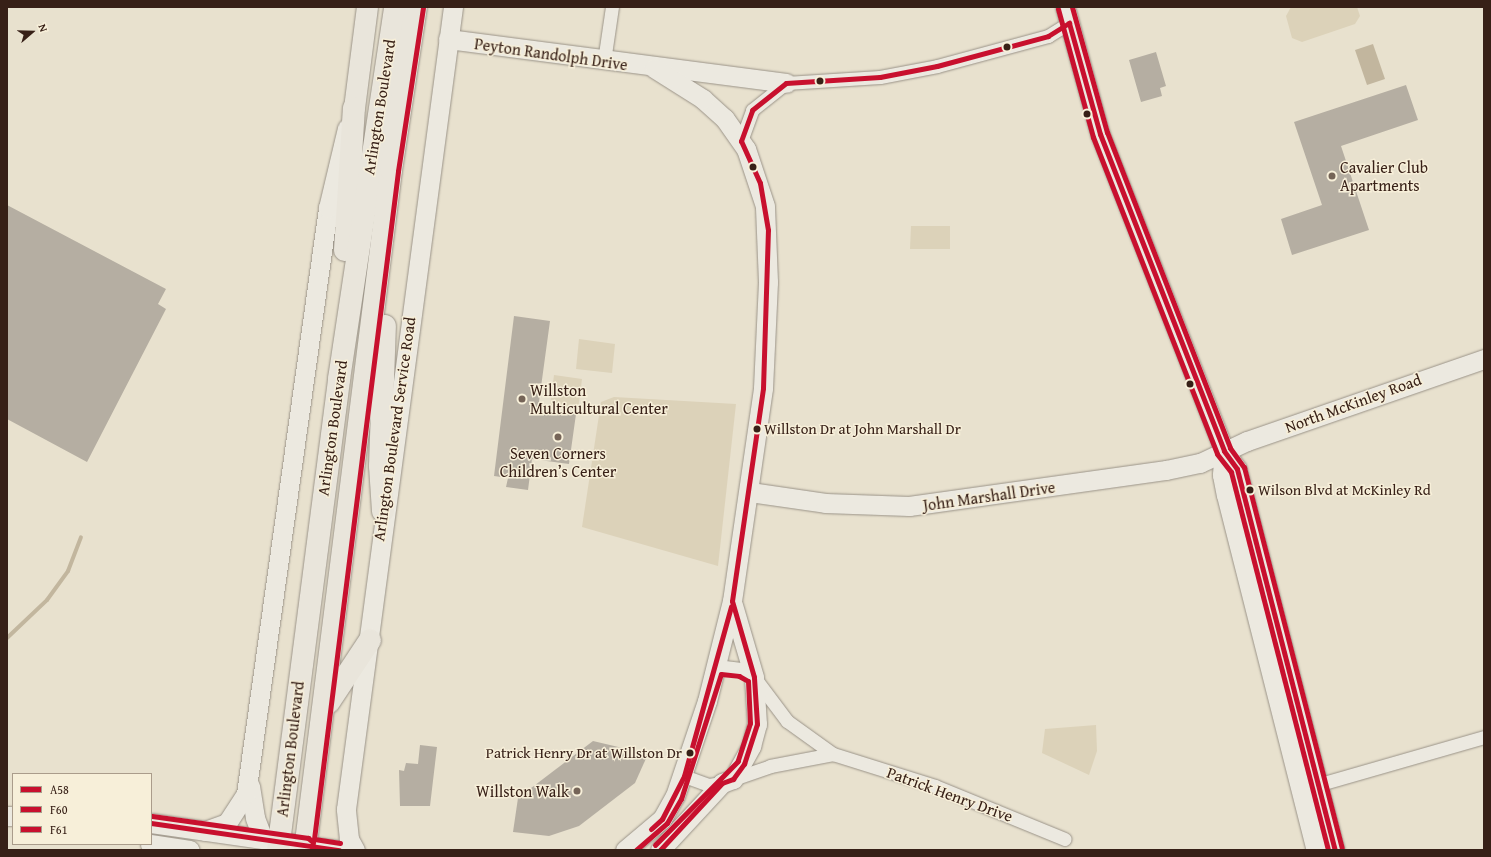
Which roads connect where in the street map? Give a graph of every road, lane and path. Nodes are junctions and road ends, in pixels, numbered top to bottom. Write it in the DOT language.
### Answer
graph roads {
  1 [pos="367,7"];
  2 [pos="395,7"];
  3 [pos="416,7"];
  4 [pos="453,7"];
  5 [pos="612,7"];
  6 [pos="1067,15"];
  7 [pos="448,39"];
  8 [pos="604,61"];
  9 [pos="654,68"];
  10 [pos="786,83"];
  11 [pos="354,108"];
  12 [pos="741,141"];
  13 [pos="391,170"];
  14 [pos="1484,359"];
  15 [pos="339,379"];
  16 [pos="1224,451"];
  17 [pos="750,492"];
  18 [pos="383,511"];
  19 [pos="732,601"];
  20 [pos="370,640"];
  21 [pos="716,666"];
  22 [pos="754,677"];
  23 [pos="326,709"];
  24 [pos="1484,737"];
  25 [pos="833,754"];
  26 [pos="250,764"];
  27 [pos="684,776"];
  28 [pos="728,781"];
  29 [pos="1319,784"];
  30 [pos="1301,789"];
  31 [pos="152,823"];
  32 [pos="205,831"];
  33 [pos="1065,839"];
  34 [pos="273,843"];
  35 [pos="152,844"];
  36 [pos="306,847"];
  37 [pos="190,850"];
  38 [pos="339,850"];
  39 [pos="355,850"];
  40 [pos="625,850"];
  41 [pos="660,850"];
  42 [pos="1316,850"];
  43 [pos="1335,850"];
  1 -- 11 [label="main road"];
  2 -- 15 [label="highway, Arlington Boulevard"];
  3 -- 13 [label="highway, Arlington Boulevard"];
  4 -- 7 [label="street, Arlington Boulevard Service Road"];
  5 -- 8 [label="street"];
  6 -- 10 [label="street"];
  6 -- 16 [label="street"];
  7 -- 8 [label="street, Peyton Randolph Drive"];
  7 -- 18 [label="street, Arlington Boulevard Service Road"];
  8 -- 9 [label="street, Peyton Randolph Drive"];
  9 -- 10 [label="street, Peyton Randolph Drive"];
  9 -- 12 [label="street"];
  10 -- 12 [label="street"];
  11 -- 15 [label="highway"];
  11 -- 26 [label="street"];
  12 -- 17 [label="street"];
  13 -- 18 [label="highway"];
  13 -- 23 [label="highway, Arlington Boulevard"];
  14 -- 16 [label="street, North McKinley Road"];
  15 -- 34 [label="highway, Arlington Boulevard"];
  16 -- 17 [label="street, John Marshall Drive"];
  16 -- 29 [label="street"];
  16 -- 30 [label="street"];
  17 -- 19 [label="street"];
  18 -- 20 [label="street, Arlington Boulevard Service Road"];
  19 -- 21 [label="street"];
  19 -- 22 [label="street, Patrick Henry Drive"];
  20 -- 23 [label="highway"];
  20 -- 39 [label="street, Arlington Boulevard Service Road"];
  21 -- 22 [label="street, Patrick Henry Drive"];
  21 -- 27 [label="street"];
  22 -- 25 [label="street, Patrick Henry Drive"];
  22 -- 28 [label="street, Patrick Henry Drive"];
  23 -- 36 [label="highway, Arlington Boulevard"];
  24 -- 29 [label="street"];
  25 -- 28 [label="street, Patrick Henry Drive"];
  25 -- 33 [label="street, Patrick Henry Drive"];
  26 -- 32 [label="street"];
  26 -- 34 [label="street"];
  27 -- 28 [label="street, Patrick Henry Drive"];
  27 -- 40 [label="street"];
  28 -- 41 [label="street, Patrick Henry Drive"];
  29 -- 30 [label="street"];
  29 -- 43 [label="street"];
  30 -- 42 [label="street"];
  31 -- 32 [label="street"];
  32 -- 34 [label="street"];
  34 -- 36 [label="street"];
  35 -- 37 [label="street"];
  36 -- 38 [label="street"];
}
